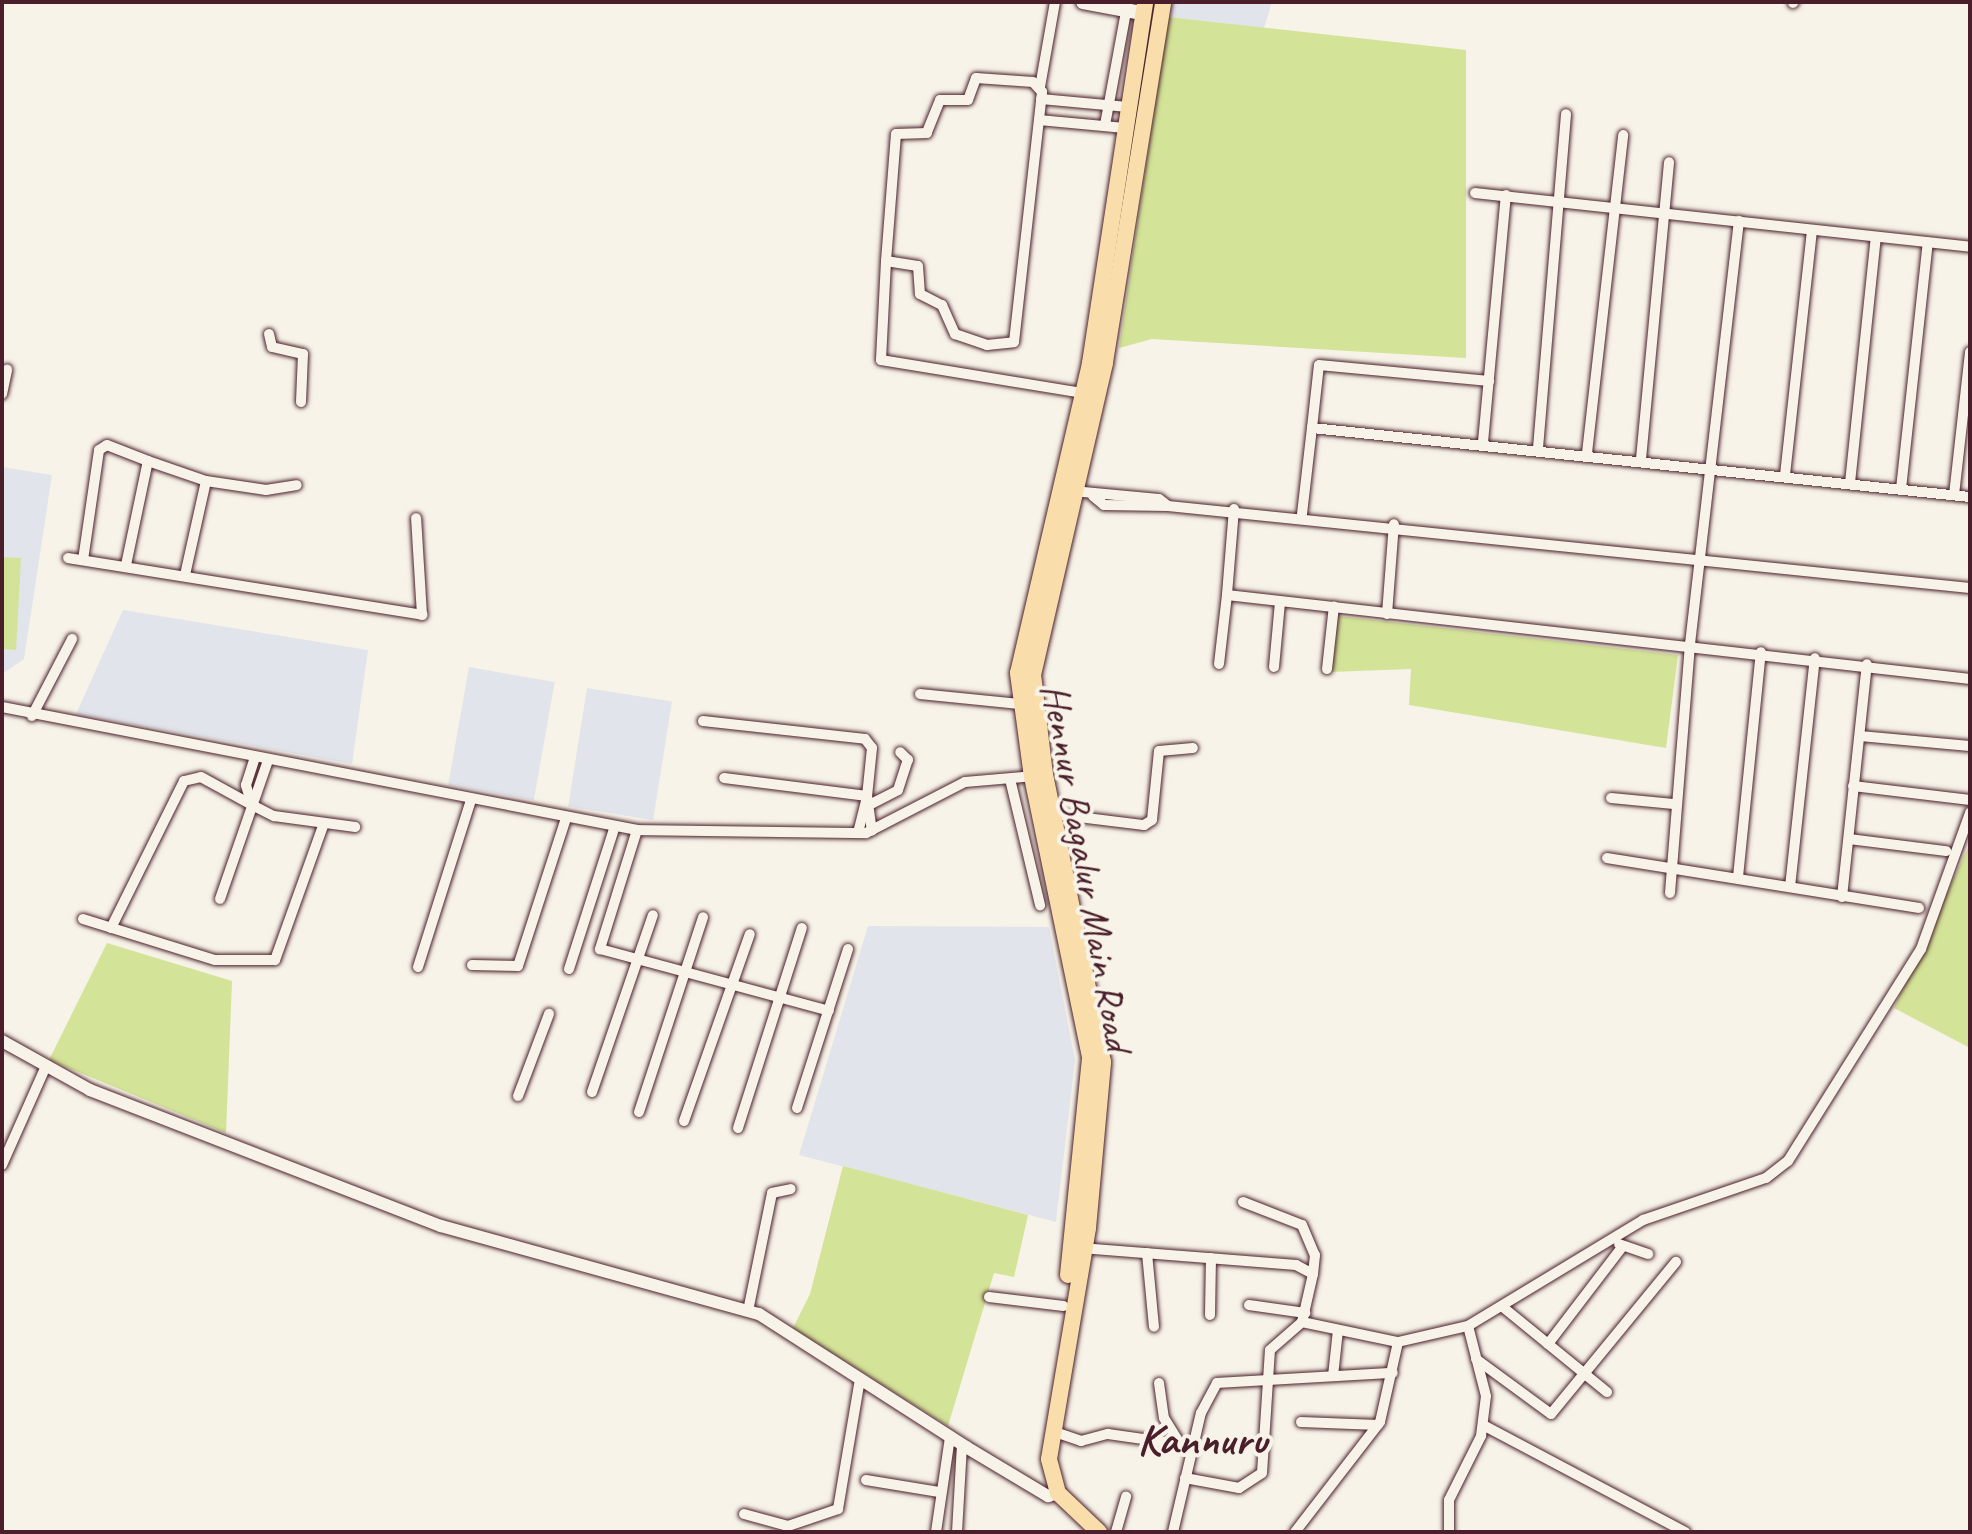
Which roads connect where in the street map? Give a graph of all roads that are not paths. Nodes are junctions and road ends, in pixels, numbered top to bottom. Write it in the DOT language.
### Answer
graph roads {
  1 [pos="1055,2"];
  2 [pos="1083,2"];
  3 [pos="1147,9"];
  4 [pos="1041,93"];
  5 [pos="1109,105"];
  6 [pos="1128,107"];
  7 [pos="1566,114"];
  8 [pos="1039,120"];
  9 [pos="1105,125"];
  10 [pos="1125,128"];
  11 [pos="1623,135"];
  12 [pos="1669,162"];
  13 [pos="1475,193"];
  14 [pos="1506,195"];
  15 [pos="1560,201"];
  16 [pos="1615,206"];
  17 [pos="1665,214"];
  18 [pos="1739,221"];
  19 [pos="1812,230"];
  20 [pos="1876,237"];
  21 [pos="1928,242"];
  22 [pos="1970,247"];
  23 [pos="886,261"];
  24 [pos="269,334"];
  25 [pos="1970,352"];
  26 [pos="7,370"];
  27 [pos="1489,381"];
  28 [pos="1083,393"];
  29 [pos="2,394"];
  30 [pos="301,402"];
  31 [pos="1312,428"];
  32 [pos="1483,442"];
  33 [pos="1538,448"];
  34 [pos="1587,453"];
  35 [pos="1641,459"];
  36 [pos="148,461"];
  37 [pos="1712,467"];
  38 [pos="1785,475"];
  39 [pos="206,481"];
  40 [pos="1850,483"];
  41 [pos="297,485"];
  42 [pos="1901,489"];
  43 [pos="1068,490"];
  44 [pos="1954,495"];
  45 [pos="1970,497"];
  46 [pos="1234,509"];
  47 [pos="1302,514"];
  48 [pos="416,518"];
  49 [pos="1394,524"];
  50 [pos="68,558"];
  51 [pos="83,560"];
  52 [pos="1702,560"];
  53 [pos="126,565"];
  54 [pos="185,575"];
  55 [pos="1970,588"];
  56 [pos="1227,595"];
  57 [pos="1280,602"];
  58 [pos="1334,606"];
  59 [pos="1387,614"];
  60 [pos="72,639"];
  61 [pos="1690,644"];
  62 [pos="1761,652"];
  63 [pos="1815,658"];
  64 [pos="1219,664"];
  65 [pos="1867,664"];
  66 [pos="1274,667"];
  67 [pos="1327,669"];
  68 [pos="1970,679"];
  69 [pos="920,694"];
  70 [pos="1020,704"];
  71 [pos="2,707"];
  72 [pos="32,716"];
  73 [pos="703,721"];
  74 [pos="1860,736"];
  75 [pos="1970,746"];
  76 [pos="1193,748"];
  77 [pos="900,752"];
  78 [pos="255,757"];
  79 [pos="268,760"];
  80 [pos="1038,776"];
  81 [pos="724,778"];
  82 [pos="1010,779"];
  83 [pos="1853,786"];
  84 [pos="1611,798"];
  85 [pos="471,800"];
  86 [pos="869,800"];
  87 [pos="1970,800"];
  88 [pos="1674,804"];
  89 [pos="252,805"];
  90 [pos="1970,813"];
  91 [pos="1054,814"];
  92 [pos="566,818"];
  93 [pos="324,823"];
  94 [pos="615,826"];
  95 [pos="355,827"];
  96 [pos="637,830"];
  97 [pos="872,831"];
  98 [pos="858,833"];
  99 [pos="1849,839"];
  100 [pos="1946,851"];
  101 [pos="1607,858"];
  102 [pos="1669,864"];
  103 [pos="1738,877"];
  104 [pos="1790,887"];
  105 [pos="1670,893"];
  106 [pos="1842,897"];
  107 [pos="220,899"];
  108 [pos="1040,905"];
  109 [pos="1919,908"];
  110 [pos="653,915"];
  111 [pos="703,917"];
  112 [pos="83,919"];
  113 [pos="111,928"];
  114 [pos="802,928"];
  115 [pos="750,934"];
  116 [pos="848,949"];
  117 [pos="636,962"];
  118 [pos="472,965"];
  119 [pos="418,967"];
  120 [pos="569,969"];
  121 [pos="683,974"];
  122 [pos="732,987"];
  123 [pos="780,997"];
  124 [pos="829,1011"];
  125 [pos="549,1014"];
  126 [pos="2,1041"];
  127 [pos="46,1066"];
  128 [pos="592,1092"];
  129 [pos="518,1096"];
  130 [pos="797,1108"];
  131 [pos="639,1112"];
  132 [pos="684,1121"];
  133 [pos="738,1128"];
  134 [pos="3,1162"];
  135 [pos="791,1189"];
  136 [pos="1243,1202"];
  137 [pos="1618,1244"];
  138 [pos="1078,1248"];
  139 [pos="1147,1253"];
  140 [pos="1648,1254"];
  141 [pos="1211,1258"];
  142 [pos="1676,1262"];
  143 [pos="1313,1274"];
  144 [pos="989,1297"];
  145 [pos="1249,1305"];
  146 [pos="1063,1306"];
  147 [pos="1504,1308"];
  148 [pos="748,1311"];
  149 [pos="1210,1315"];
  150 [pos="1303,1318"];
  151 [pos="1468,1326"];
  152 [pos="1154,1327"];
  153 [pos="1338,1330"];
  154 [pos="1063,1337"];
  155 [pos="1398,1342"];
  156 [pos="1548,1344"];
  157 [pos="1476,1359"];
  158 [pos="1393,1373"];
  159 [pos="1585,1374"];
  160 [pos="1333,1376"];
  161 [pos="860,1379"];
  162 [pos="1268,1379"];
  163 [pos="1159,1383"];
  164 [pos="1607,1392"];
  165 [pos="1301,1422"];
  166 [pos="1378,1425"];
  167 [pos="1483,1425"];
  168 [pos="1052,1431"];
  169 [pos="950,1437"];
  170 [pos="1180,1444"];
  171 [pos="962,1445"];
  172 [pos="1192,1446"];
  173 [pos="1185,1478"];
  174 [pos="866,1480"];
  175 [pos="939,1492"];
  176 [pos="1053,1494"];
  177 [pos="1126,1496"];
  178 [pos="744,1514"];
  179 [pos="936,1532"];
  180 [pos="957,1532"];
  181 [pos="1086,1532"];
  182 [pos="1099,1532"];
  183 [pos="1116,1532"];
  184 [pos="1173,1532"];
  185 [pos="1295,1532"];
  186 [pos="1449,1532"];
  187 [pos="1685,1532"];
  1 -- 4 [label="street"];
  2 -- 3 [label="main road"];
  3 -- 5 [label="street"];
  3 -- 6 [label="main road, Hennur Bagalur Main Road"];
  3 -- 43 [label="main road, Hennur Bagalur Main Road"];
  4 -- 5 [label="street"];
  4 -- 8 [label="street"];
  4 -- 23 [label="street"];
  5 -- 6 [label="street"];
  5 -- 9 [label="street"];
  6 -- 10 [label="main road, Hennur Bagalur Main Road"];
  7 -- 15 [label="street"];
  8 -- 9 [label="street"];
  8 -- 23 [label="street"];
  9 -- 10 [label="street"];
  10 -- 28 [label="main road, Hennur Bagalur Main Road"];
  11 -- 16 [label="street"];
  12 -- 17 [label="street"];
  13 -- 14 [label="street"];
  14 -- 15 [label="street"];
  14 -- 27 [label="street"];
  15 -- 16 [label="street"];
  15 -- 33 [label="street"];
  16 -- 17 [label="street"];
  16 -- 34 [label="street"];
  17 -- 18 [label="street"];
  17 -- 35 [label="street"];
  18 -- 19 [label="street"];
  18 -- 37 [label="street"];
  19 -- 20 [label="street"];
  19 -- 38 [label="street"];
  20 -- 21 [label="street"];
  20 -- 40 [label="street"];
  21 -- 22 [label="street"];
  21 -- 42 [label="street"];
  23 -- 28 [label="street"];
  24 -- 30 [label="street"];
  25 -- 44 [label="street"];
  26 -- 29 [label="street"];
  27 -- 31 [label="street"];
  27 -- 32 [label="street"];
  28 -- 43 [label="main road, Hennur Bagalur Main Road"];
  31 -- 32 [label="street"];
  31 -- 47 [label="street"];
  32 -- 33 [label="street"];
  33 -- 34 [label="street"];
  34 -- 35 [label="street"];
  35 -- 37 [label="street"];
  36 -- 39 [label="street"];
  36 -- 51 [label="street"];
  36 -- 53 [label="street"];
  37 -- 38 [label="street"];
  37 -- 52 [label="street"];
  38 -- 40 [label="street"];
  39 -- 41 [label="street"];
  39 -- 54 [label="street"];
  40 -- 42 [label="street"];
  42 -- 44 [label="street"];
  43 -- 46 [label="street"];
  43 -- 70 [label="main road, Hennur Bagalur Main Road"];
  43 -- 80 [label="main road, Hennur Bagalur Main Road"];
  44 -- 45 [label="street"];
  46 -- 47 [label="street"];
  46 -- 56 [label="street"];
  47 -- 49 [label="street"];
  48 -- 54 [label="street"];
  49 -- 52 [label="street"];
  49 -- 59 [label="street"];
  50 -- 51 [label="street"];
  51 -- 53 [label="street"];
  52 -- 55 [label="street"];
  52 -- 61 [label="street"];
  53 -- 54 [label="street"];
  56 -- 57 [label="street"];
  56 -- 64 [label="street"];
  57 -- 58 [label="street"];
  57 -- 66 [label="street"];
  58 -- 59 [label="street"];
  58 -- 67 [label="street"];
  59 -- 61 [label="street"];
  60 -- 72 [label="street"];
  61 -- 62 [label="street"];
  61 -- 88 [label="street"];
  62 -- 63 [label="street"];
  62 -- 103 [label="street"];
  63 -- 65 [label="street"];
  63 -- 104 [label="street"];
  65 -- 68 [label="street"];
  65 -- 74 [label="street"];
  69 -- 70 [label="street"];
  70 -- 80 [label="main road, Hennur Bagalur Main Road"];
  71 -- 72 [label="street"];
  72 -- 78 [label="street"];
  73 -- 86 [label="street"];
  74 -- 75 [label="street"];
  74 -- 83 [label="street"];
  76 -- 91 [label="street"];
  77 -- 86 [label="street"];
  78 -- 79 [label="street"];
  78 -- 89 [label="street"];
  79 -- 85 [label="street"];
  79 -- 89 [label="street"];
  80 -- 82 [label="street"];
  80 -- 91 [label="main road, Hennur Bagalur Main Road"];
  80 -- 138 [label="main road, Hennur Bagalur Main Road"];
  81 -- 86 [label="street"];
  82 -- 97 [label="street"];
  82 -- 108 [label="street"];
  83 -- 87 [label="street"];
  83 -- 99 [label="street"];
  84 -- 88 [label="street"];
  85 -- 92 [label="street"];
  85 -- 119 [label="street"];
  86 -- 97 [label="street"];
  86 -- 98 [label="street"];
  88 -- 102 [label="street"];
  89 -- 93 [label="street"];
  89 -- 107 [label="street"];
  89 -- 113 [label="street"];
  90 -- 137 [label="street"];
  91 -- 138 [label="main road, Hennur Bagalur Main Road"];
  92 -- 94 [label="street"];
  92 -- 118 [label="street"];
  93 -- 95 [label="street"];
  93 -- 113 [label="street"];
  94 -- 96 [label="street"];
  94 -- 120 [label="street"];
  96 -- 98 [label="street"];
  96 -- 117 [label="street"];
  97 -- 98 [label="street"];
  99 -- 100 [label="street"];
  99 -- 106 [label="street"];
  101 -- 102 [label="street"];
  102 -- 103 [label="street"];
  102 -- 105 [label="street"];
  103 -- 104 [label="street"];
  104 -- 106 [label="street"];
  106 -- 109 [label="street"];
  110 -- 117 [label="street"];
  111 -- 121 [label="street"];
  112 -- 113 [label="street"];
  114 -- 123 [label="street"];
  115 -- 122 [label="street"];
  116 -- 124 [label="street"];
  117 -- 121 [label="street"];
  117 -- 128 [label="street"];
  121 -- 122 [label="street"];
  121 -- 131 [label="street"];
  122 -- 123 [label="street"];
  122 -- 132 [label="street"];
  123 -- 124 [label="street"];
  123 -- 133 [label="street"];
  124 -- 130 [label="street"];
  125 -- 129 [label="street"];
  126 -- 127 [label="street"];
  127 -- 134 [label="street"];
  127 -- 148 [label="street"];
  135 -- 148 [label="street"];
  136 -- 143 [label="street"];
  137 -- 140 [label="street"];
  137 -- 147 [label="street"];
  137 -- 156 [label="street"];
  138 -- 139 [label="street"];
  138 -- 146 [label="main road, Hennur Bagalur Main Road"];
  138 -- 154 [label="main road, Hennur Bagalur Main Road"];
  139 -- 141 [label="street"];
  139 -- 152 [label="street"];
  141 -- 143 [label="street"];
  141 -- 149 [label="street"];
  142 -- 159 [label="street"];
  143 -- 150 [label="street"];
  144 -- 146 [label="street"];
  145 -- 150 [label="street"];
  146 -- 154 [label="main road, Hennur Bagalur Main Road"];
  147 -- 151 [label="street"];
  147 -- 156 [label="street"];
  148 -- 161 [label="street"];
  150 -- 153 [label="street"];
  150 -- 162 [label="street"];
  151 -- 155 [label="street"];
  151 -- 157 [label="street"];
  153 -- 155 [label="street"];
  153 -- 160 [label="street"];
  154 -- 168 [label="main road, Hennur Bagalur Main Road"];
  154 -- 176 [label="main road, Hennur Bagalur Main Road"];
  155 -- 158 [label="street"];
  156 -- 159 [label="street"];
  157 -- 159 [label="street"];
  157 -- 167 [label="street"];
  158 -- 160 [label="street"];
  158 -- 166 [label="street"];
  159 -- 164 [label="street"];
  160 -- 162 [label="street"];
  161 -- 169 [label="street"];
  161 -- 178 [label="street"];
  162 -- 172 [label="street"];
  162 -- 173 [label="street"];
  163 -- 170 [label="street"];
  165 -- 166 [label="street"];
  166 -- 185 [label="street"];
  167 -- 186 [label="street"];
  167 -- 187 [label="street"];
  168 -- 170 [label="street"];
  168 -- 176 [label="main road, Hennur Bagalur Main Road"];
  169 -- 171 [label="street"];
  169 -- 175 [label="street"];
  170 -- 172 [label="street"];
  171 -- 176 [label="street"];
  171 -- 180 [label="street"];
  172 -- 173 [label="street"];
  173 -- 184 [label="street"];
  174 -- 175 [label="street"];
  175 -- 179 [label="street"];
  176 -- 181 [label="main road"];
  176 -- 182 [label="main road"];
  177 -- 183 [label="street"];
}
